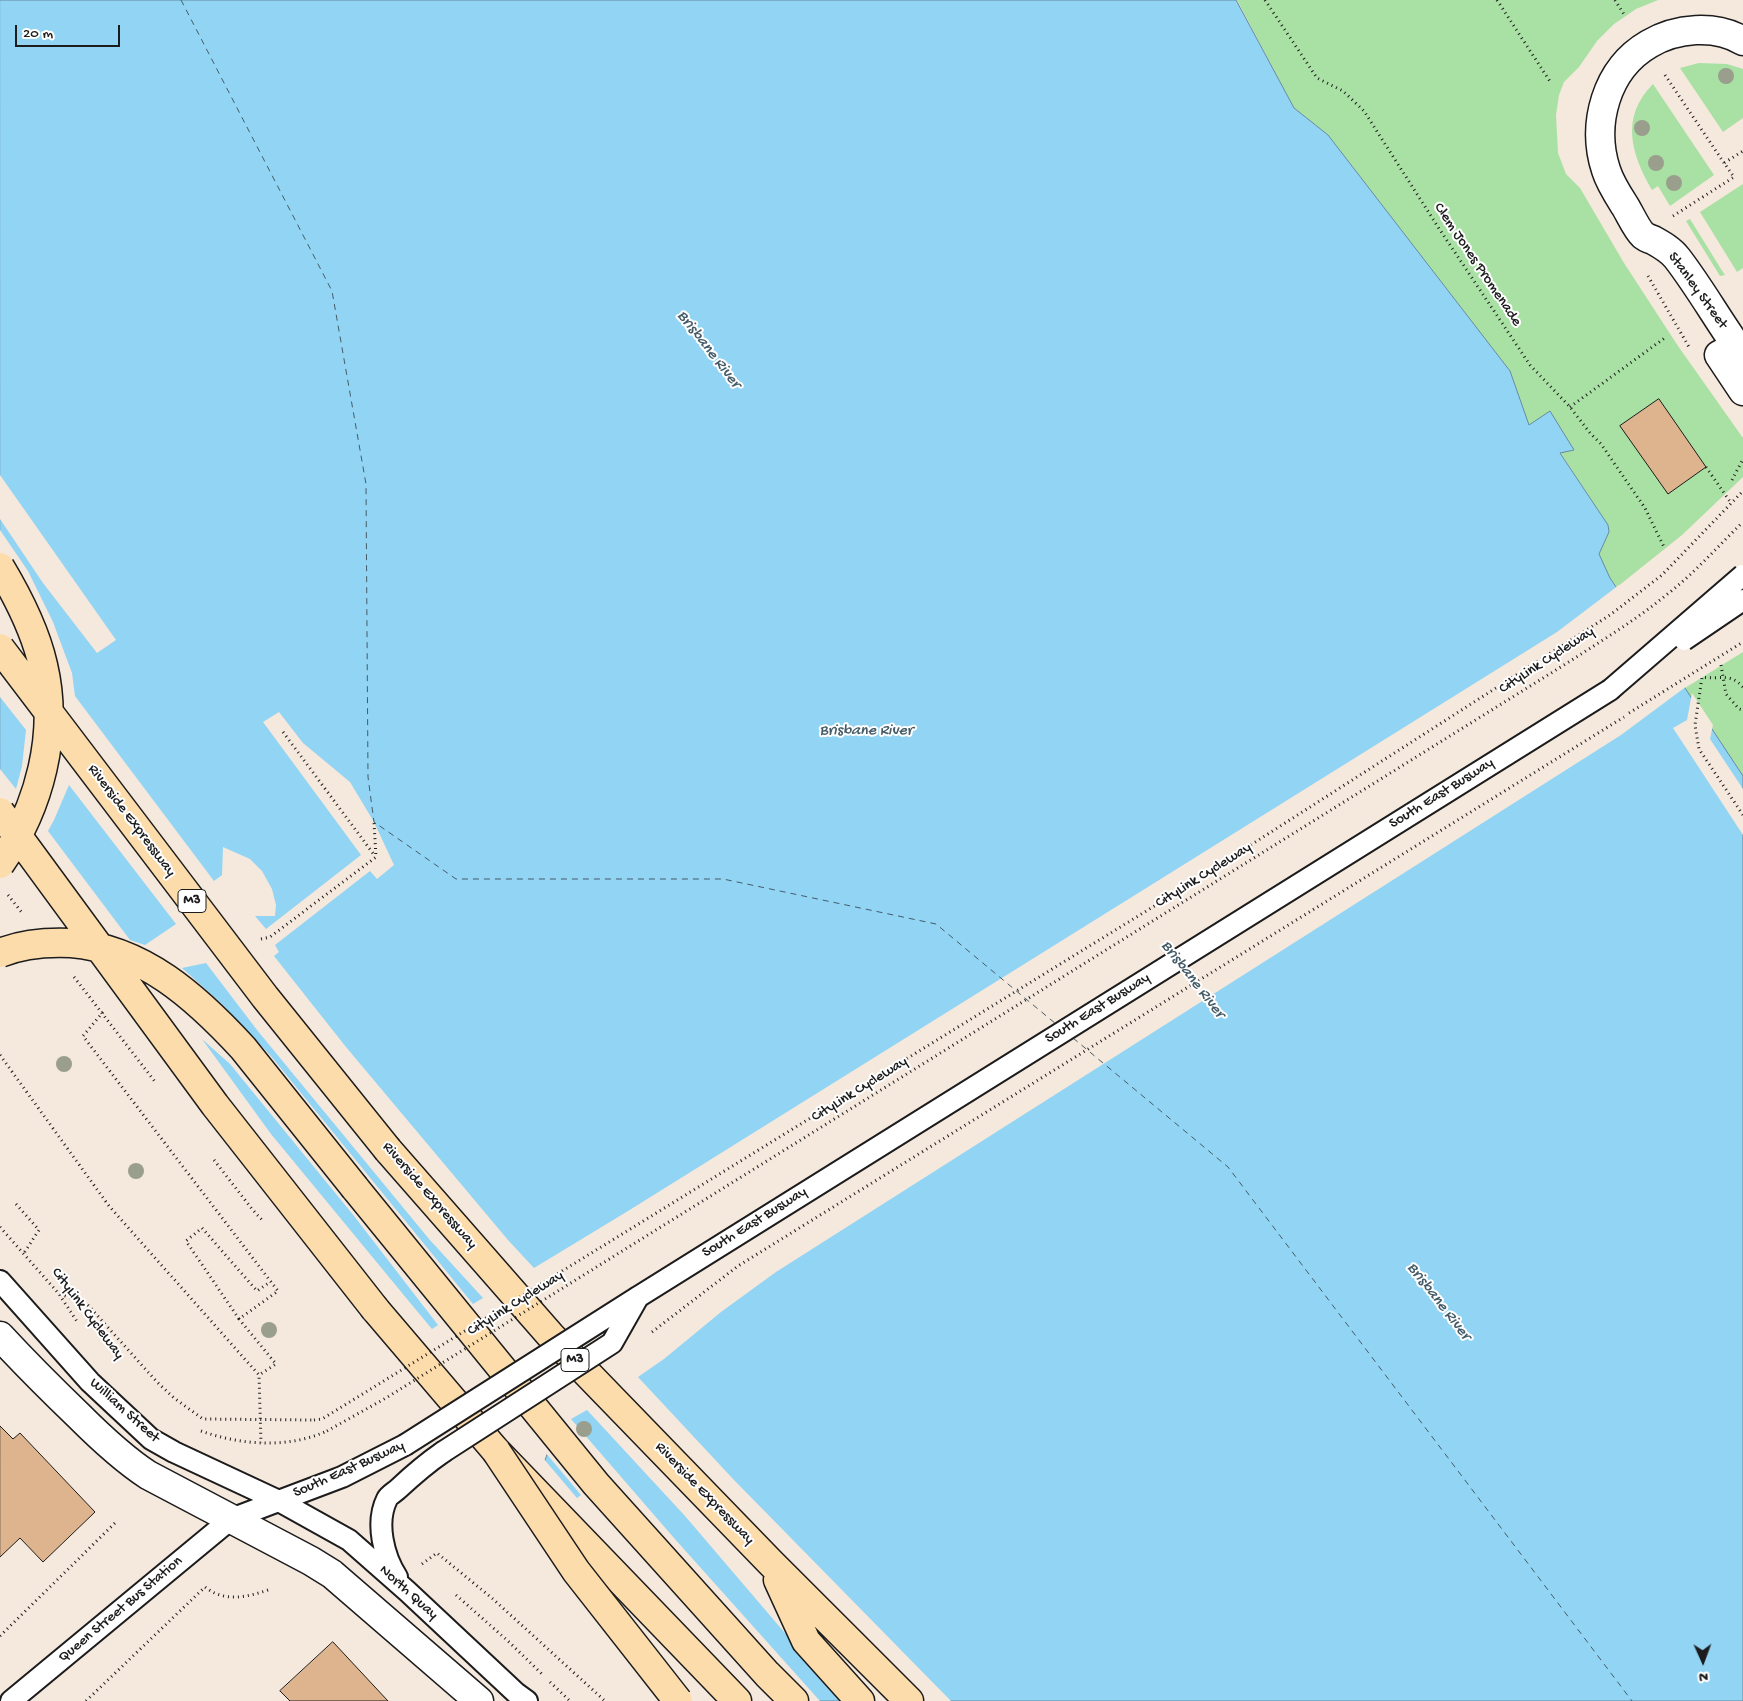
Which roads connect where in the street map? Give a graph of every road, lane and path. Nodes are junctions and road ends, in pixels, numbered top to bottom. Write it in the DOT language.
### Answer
graph roads {
  1 [pos="1266,0"];
  2 [pos="1497,0"];
  3 [pos="1615,0"];
  4 [pos="1625,16"];
  5 [pos="1743,41"];
  6 [pos="1665,75"];
  7 [pos="1551,83"];
  8 [pos="1743,151"];
  9 [pos="1724,163"];
  10 [pos="1678,212"];
  11 [pos="1666,337"];
  12 [pos="1735,350"];
  13 [pos="1743,391"];
  14 [pos="1570,407"];
  15 [pos="1743,459"];
  16 [pos="1706,467"];
  17 [pos="1732,480"];
  18 [pos="1743,491"];
  19 [pos="1732,503"];
  20 [pos="1743,522"];
  21 [pos="1665,549"];
  22 [pos="0,567"];
  23 [pos="1743,575"];
  24 [pos="1743,600"];
  25 [pos="1743,642"];
  26 [pos="0,648"];
  27 [pos="1721,666"];
  28 [pos="1743,687"];
  29 [pos="1610,690"];
  30 [pos="1743,710"];
  31 [pos="283,732"];
  32 [pos="0,812"];
  33 [pos="1743,815"];
  34 [pos="376,857"];
  35 [pos="0,864"];
  36 [pos="0,953"];
  37 [pos="83,1036"];
  38 [pos="0,1055"];
  39 [pos="16,1204"];
  40 [pos="0,1227"];
  41 [pos="24,1253"];
  42 [pos="0,1281"];
  43 [pos="270,1282"];
  44 [pos="59,1294"];
  45 [pos="638,1297"];
  46 [pos="239,1319"];
  47 [pos="79,1324"];
  48 [pos="0,1336"];
  49 [pos="647,1336"];
  50 [pos="259,1375"];
  51 [pos="260,1419"];
  52 [pos="194,1428"];
  53 [pos="261,1443"];
  54 [pos="496,1451"];
  55 [pos="279,1501"];
  56 [pos="231,1519"];
  57 [pos="115,1523"];
  58 [pos="418,1558"];
  59 [pos="770,1562"];
  60 [pos="421,1564"];
  61 [pos="429,1570"];
  62 [pos="271,1589"];
  63 [pos="450,1590"];
  64 [pos="407,1591"];
  65 [pos="0,1636"];
  66 [pos="521,1698"];
  67 [pos="11,1701"];
  68 [pos="86,1701"];
  69 [pos="479,1701"];
  70 [pos="570,1701"];
  71 [pos="605,1701"];
  72 [pos="678,1701"];
  73 [pos="737,1701"];
  74 [pos="794,1701"];
  75 [pos="860,1701"];
  76 [pos="909,1701"];
  1 -- 14 [label="path, Clem Jones Promenade"];
  2 -- 7 [label="path"];
  3 -- 4 [label="path"];
  5 -- 12 [label="street, Stanley Street"];
  6 -- 9 [label="path"];
  8 -- 9 [label="path"];
  9 -- 10 [label="path"];
  11 -- 14 [label="path"];
  12 -- 13 [label="street, Stanley Street"];
  14 -- 21 [label="path, Clem Jones Promenade"];
  15 -- 17 [label="path"];
  16 -- 19 [label="path"];
  18 -- 19 [label="path, bridge"];
  19 -- 51 [label="path, bridge"];
  20 -- 53 [label="path, CityLink Cycleway, bridge"];
  22 -- 35 [label="highway, bridge"];
  23 -- 29 [label="lane, South East Busway, bridge"];
  24 -- 29 [label="lane, South East Busway, bridge"];
  25 -- 49 [label="path, bridge"];
  26 -- 59 [label="highway, Riverside Expressway / M3, bridge"];
  27 -- 30 [label="path, bridge"];
  28 -- 33 [label="path"];
  29 -- 45 [label="lane, South East Busway"];
  31 -- 34 [label="path"];
  32 -- 54 [label="highway, bridge"];
  36 -- 74 [label="highway, bridge"];
  37 -- 43 [label="path"];
  38 -- 50 [label="path"];
  39 -- 41 [label="path"];
  40 -- 41 [label="path, CityLink Cycleway"];
  41 -- 44 [label="path, CityLink Cycleway"];
  42 -- 55 [label="lane, William Street"];
  43 -- 46 [label="path"];
  43 -- 46 [label="path"];
  44 -- 47 [label="path, CityLink Cycleway"];
  44 -- 51 [label="path"];
  45 -- 55 [label="lane, South East Busway, bridge"];
  45 -- 64 [label="lane, South East Busway, bridge"];
  46 -- 50 [label="path"];
  48 -- 56 [label="street"];
  50 -- 51 [label="path"];
  51 -- 53 [label="path"];
  52 -- 53 [label="path, CityLink Cycleway"];
  54 -- 72 [label="highway, bridge"];
  54 -- 73 [label="highway, bridge"];
  55 -- 56 [label="lane, South East Busway"];
  55 -- 64 [label="lane, North Quay"];
  56 -- 67 [label="lane, Queen Street Bus Station"];
  56 -- 69 [label="street"];
  57 -- 65 [label="path"];
  58 -- 60 [label="path"];
  59 -- 75 [label="highway, M3"];
  59 -- 76 [label="highway, Riverside Expressway / M3"];
  60 -- 61 [label="path"];
  60 -- 71 [label="path"];
  62 -- 68 [label="path"];
  63 -- 70 [label="path"];
  64 -- 66 [label="lane, North Quay"];
}
